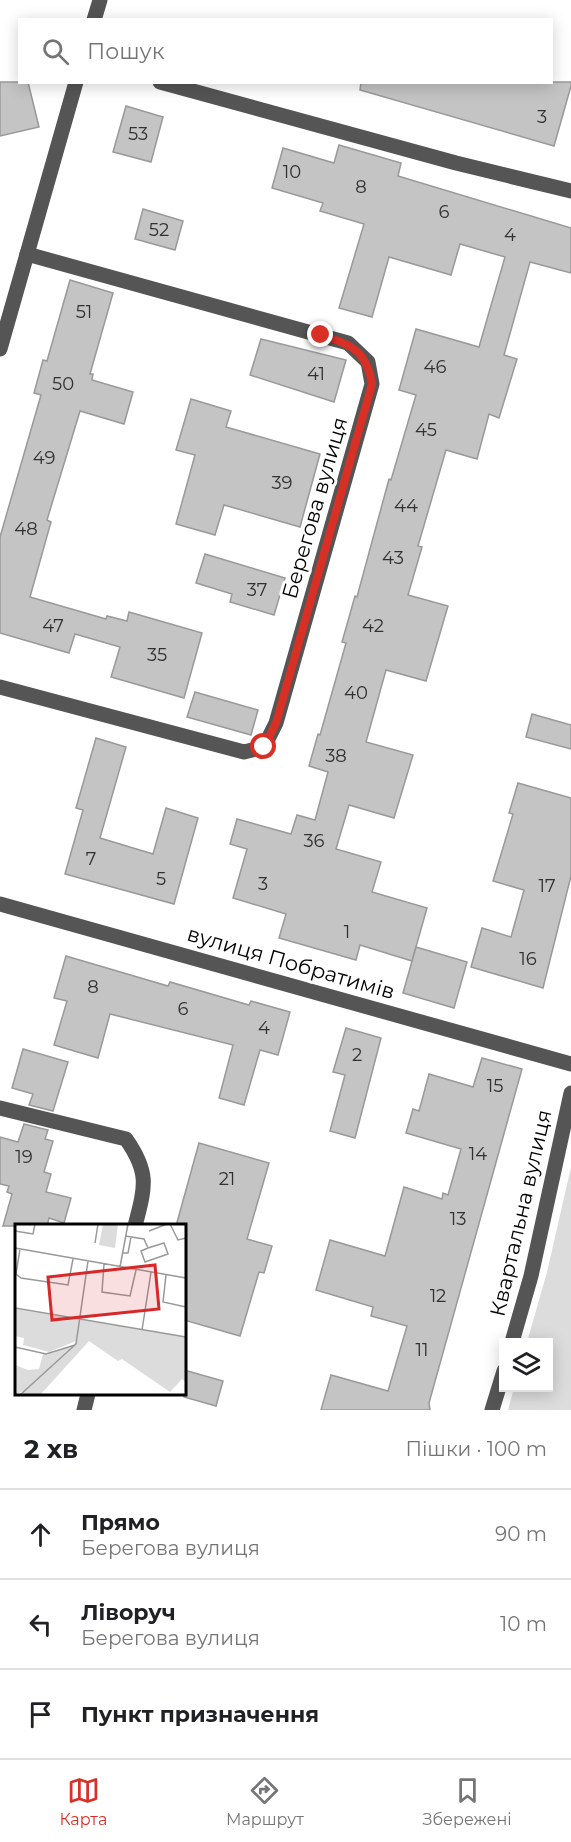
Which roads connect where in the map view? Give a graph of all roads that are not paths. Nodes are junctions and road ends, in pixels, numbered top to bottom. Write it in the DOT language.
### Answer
graph roads {
  1 [pos="100,0"];
  2 [pos="95,18"];
  3 [pos="75,84"];
  4 [pos="167,84"];
  5 [pos="571,191"];
  6 [pos="27,254"];
  7 [pos="0,349"];
  8 [pos="0,687"];
  9 [pos="0,904"];
  10 [pos="571,1064"];
  11 [pos="571,1093"];
  12 [pos="0,1108"];
  13 [pos="136,1224"];
  14 [pos="513,1338"];
  15 [pos="499,1387"];
  16 [pos="88,1395"];
  17 [pos="84,1410"];
  18 [pos="492,1410"];
  1 -- 2 [label="street"];
  3 -- 6 [label="street"];
  4 -- 5 [label="street"];
  6 -- 7 [label="street"];
  6 -- 8 [label="street, Берегова вулиця"];
  9 -- 10 [label="street, вулиця Побратимів"];
  11 -- 14 [label="street, Квартальна вулиця"];
  12 -- 13 [label="street"];
  15 -- 18 [label="street"];
  16 -- 17 [label="street"];
}
